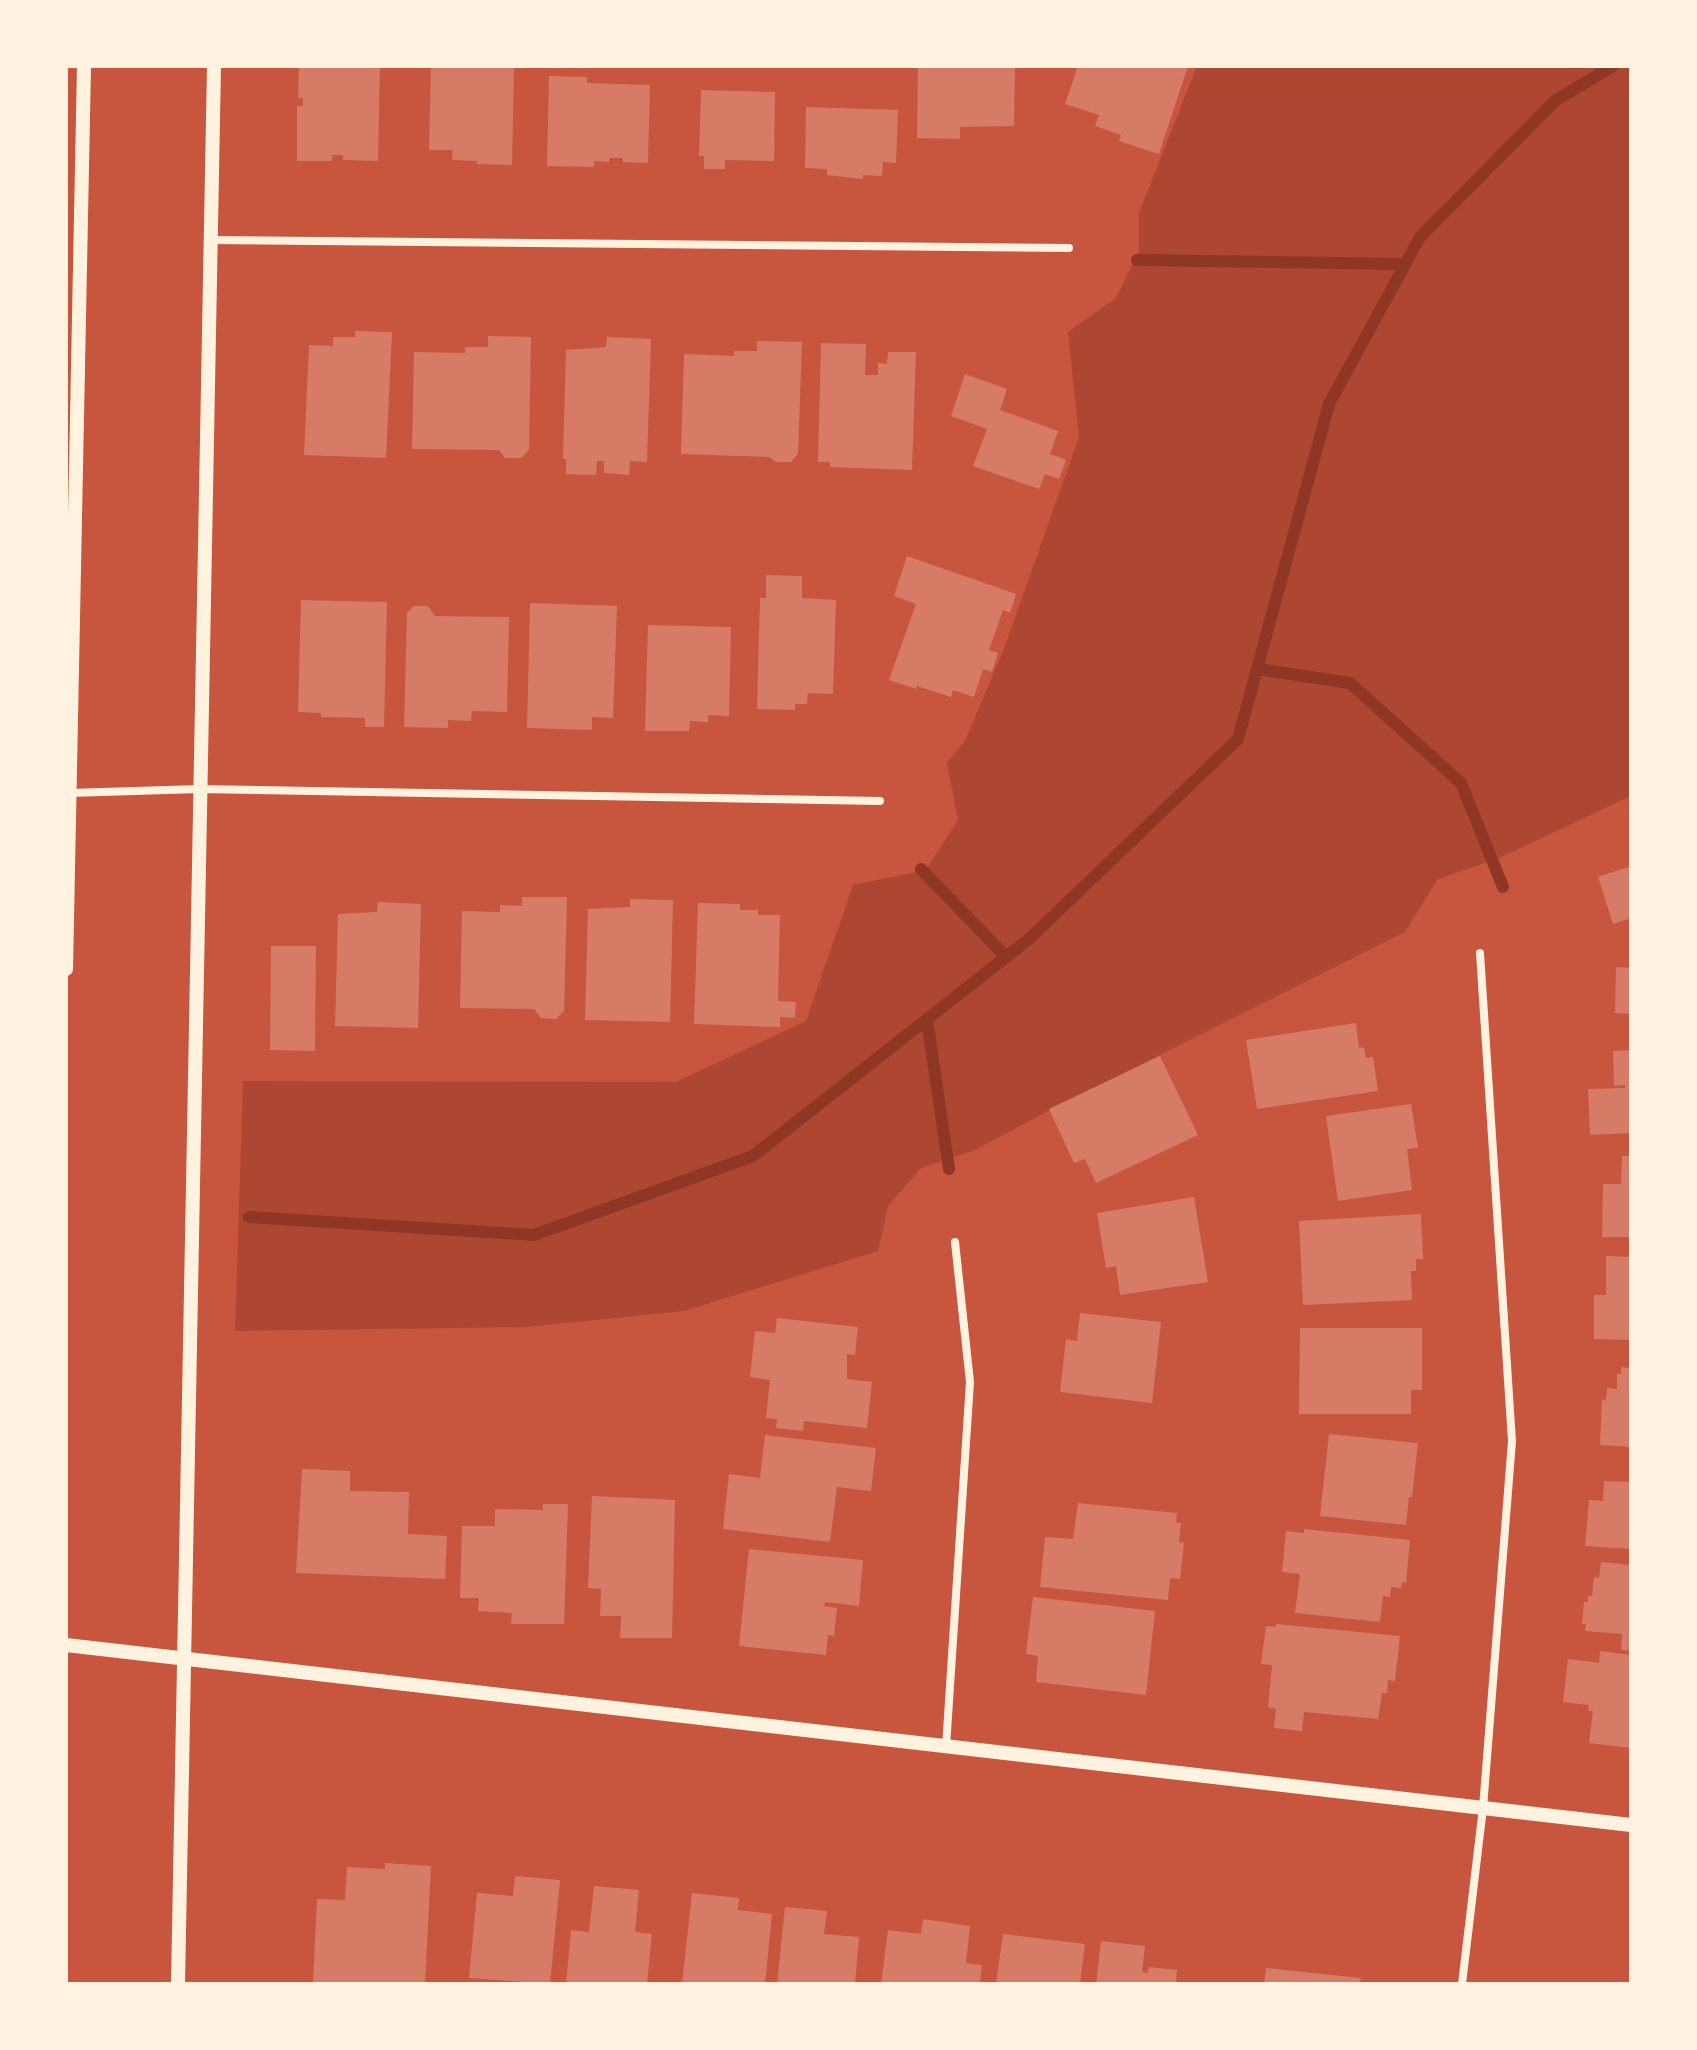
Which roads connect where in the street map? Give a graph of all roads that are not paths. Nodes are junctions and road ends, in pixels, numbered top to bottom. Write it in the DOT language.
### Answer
graph roads {
  1 [pos="84,66"];
  2 [pos="214,66"];
  3 [pos="211,240"];
  4 [pos="1069,248"];
  5 [pos="200,789"];
  6 [pos="68,793"];
  7 [pos="880,801"];
  8 [pos="1480,953"];
  9 [pos="66,969"];
  10 [pos="955,1242"];
  11 [pos="66,1645"];
  12 [pos="183,1659"];
  13 [pos="946,1747"];
  14 [pos="1483,1808"];
  15 [pos="1631,1825"];
  16 [pos="178,1984"];
  17 [pos="1462,1984"];
  1 -- 6 [label="street"];
  2 -- 3 [label="street"];
  3 -- 4 [label="street"];
  3 -- 5 [label="street"];
  5 -- 6 [label="street"];
  5 -- 7 [label="street"];
  5 -- 12 [label="street"];
  6 -- 9 [label="street"];
  8 -- 14 [label="street"];
  10 -- 13 [label="street"];
  11 -- 12 [label="street"];
  12 -- 13 [label="street"];
  12 -- 16 [label="street"];
  13 -- 14 [label="street"];
  14 -- 15 [label="street"];
  14 -- 17 [label="street"];
}
